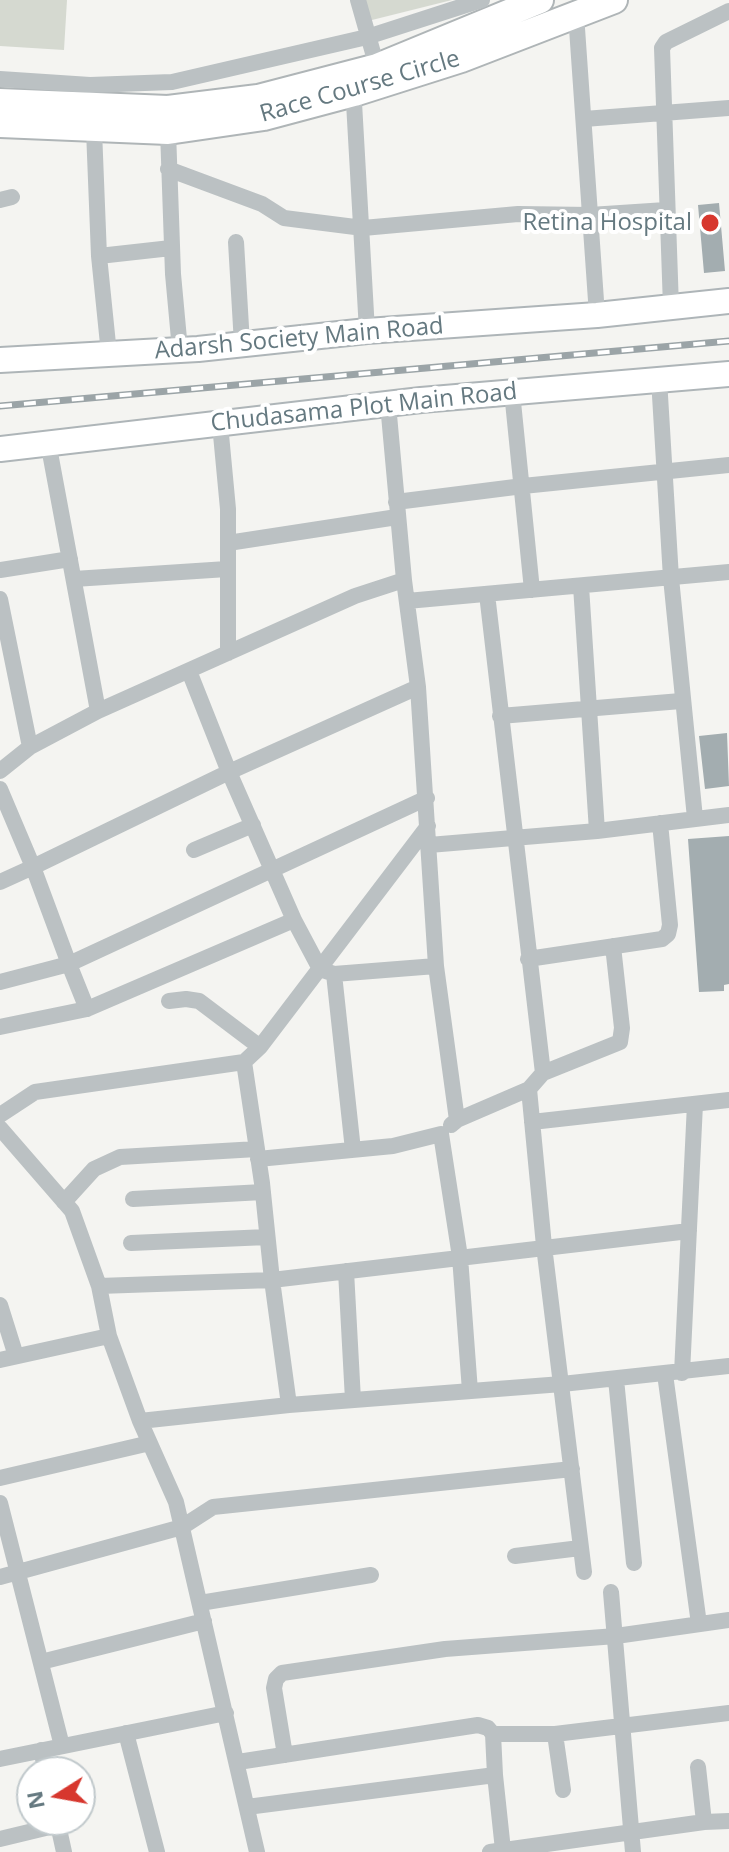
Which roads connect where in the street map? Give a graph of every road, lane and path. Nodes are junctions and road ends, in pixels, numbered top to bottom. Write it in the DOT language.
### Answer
graph roads {
  1 [pos="358,0"];
  2 [pos="482,0"];
  3 [pos="540,0"];
  4 [pos="614,0"];
  5 [pos="729,11"];
  6 [pos="576,14"];
  7 [pos="367,37"];
  8 [pos="361,78"];
  9 [pos="0,79"];
  10 [pos="0,102"];
  11 [pos="729,108"];
  12 [pos="663,115"];
  13 [pos="584,119"];
  14 [pos="0,124"];
  15 [pos="94,130"];
  16 [pos="168,131"];
  17 [pos="168,169"];
  18 [pos="666,210"];
  19 [pos="590,215"];
  20 [pos="363,228"];
  21 [pos="236,242"];
  22 [pos="171,248"];
  23 [pos="99,256"];
  24 [pos="729,301"];
  25 [pos="671,307"];
  26 [pos="597,315"];
  27 [pos="367,331"];
  28 [pos="242,344"];
  29 [pos="180,350"];
  30 [pos="109,354"];
  31 [pos="0,360"];
  32 [pos="729,374"];
  33 [pos="659,379"];
  34 [pos="512,392"];
  35 [pos="388,404"];
  36 [pos="220,424"];
  37 [pos="48,442"];
  38 [pos="0,449"];
  39 [pos="729,465"];
  40 [pos="664,472"];
  41 [pos="523,486"];
  42 [pos="397,509"];
  43 [pos="228,543"];
  44 [pos="70,559"];
  45 [pos="227,569"];
  46 [pos="0,570"];
  47 [pos="729,572"];
  48 [pos="671,578"];
  49 [pos="74,579"];
  50 [pos="404,580"];
  51 [pos="581,586"];
  52 [pos="532,590"];
  53 [pos="487,594"];
  54 [pos="0,599"];
  55 [pos="407,601"];
  56 [pos="228,653"];
  57 [pos="189,671"];
  58 [pos="418,687"];
  59 [pos="681,701"];
  60 [pos="589,709"];
  61 [pos="98,711"];
  62 [pos="500,716"];
  63 [pos="30,747"];
  64 [pos="0,771"];
  65 [pos="229,772"];
  66 [pos="0,789"];
  67 [pos="427,798"];
  68 [pos="729,815"];
  69 [pos="695,818"];
  70 [pos="660,823"];
  71 [pos="253,825"];
  72 [pos="428,826"];
  73 [pos="597,831"];
  74 [pos="514,837"];
  75 [pos="429,845"];
  76 [pos="194,850"];
  77 [pos="33,867"];
  78 [pos="272,870"];
  79 [pos="0,882"];
  80 [pos="294,920"];
  81 [pos="613,946"];
  82 [pos="528,959"];
  83 [pos="69,964"];
  84 [pos="436,966"];
  85 [pos="327,971"];
  86 [pos="0,982"];
  87 [pos="169,1001"];
  88 [pos="87,1009"];
  89 [pos="0,1027"];
  90 [pos="260,1047"];
  91 [pos="244,1062"];
  92 [pos="543,1073"];
  93 [pos="529,1089"];
  94 [pos="729,1100"];
  95 [pos="695,1104"];
  96 [pos="0,1115"];
  97 [pos="457,1120"];
  98 [pos="532,1122"];
  99 [pos="0,1128"];
  100 [pos="441,1134"];
  101 [pos="353,1150"];
  102 [pos="258,1154"];
  103 [pos="263,1192"];
  104 [pos="133,1199"];
  105 [pos="64,1202"];
  106 [pos="689,1231"];
  107 [pos="267,1237"];
  108 [pos="131,1243"];
  109 [pos="544,1246"];
  110 [pos="460,1257"];
  111 [pos="346,1271"];
  112 [pos="272,1280"];
  113 [pos="99,1286"];
  114 [pos="0,1305"];
  115 [pos="109,1336"];
  116 [pos="8,1358"];
  117 [pos="729,1366"];
  118 [pos="673,1374"];
  119 [pos="616,1379"];
  120 [pos="562,1384"];
  121 [pos="470,1391"];
  122 [pos="353,1400"];
  123 [pos="289,1405"];
  124 [pos="140,1421"];
  125 [pos="150,1443"];
  126 [pos="572,1469"];
  127 [pos="0,1478"];
  128 [pos="0,1503"];
  129 [pos="182,1527"];
  130 [pos="580,1548"];
  131 [pos="515,1556"];
  132 [pos="634,1563"];
  133 [pos="584,1572"];
  134 [pos="18,1573"];
  135 [pos="371,1575"];
  136 [pos="0,1577"];
  137 [pos="611,1592"];
  138 [pos="200,1603"];
  139 [pos="729,1620"];
  140 [pos="204,1621"];
  141 [pos="699,1624"];
  142 [pos="616,1636"];
  143 [pos="41,1662"];
  144 [pos="226,1713"];
  145 [pos="729,1713"];
  146 [pos="623,1728"];
  147 [pos="126,1733"];
  148 [pos="493,1734"];
  149 [pos="555,1734"];
  150 [pos="62,1746"];
  151 [pos="41,1750"];
  152 [pos="285,1755"];
  153 [pos="42,1756"];
  154 [pos="0,1759"];
  155 [pos="238,1762"];
  156 [pos="698,1767"];
  157 [pos="495,1775"];
  158 [pos="563,1790"];
  159 [pos="247,1807"];
  160 [pos="729,1821"];
  161 [pos="704,1822"];
  162 [pos="631,1832"];
  163 [pos="590,1845"];
  164 [pos="508,1850"];
  165 [pos="157,1852"];
  166 [pos="257,1852"];
  167 [pos="633,1852"];
  1 -- 7 [label="street"];
  2 -- 7 [label="street"];
  3 -- 8 [label="main road, Race Course Circle"];
  4 -- 6 [label="main road, Race Course Circle"];
  5 -- 12 [label="street"];
  6 -- 8 [label="main road, Race Course Circle"];
  6 -- 13 [label="street"];
  7 -- 8 [label="street"];
  7 -- 9 [label="street"];
  8 -- 10 [label="main road, Race Course Circle"];
  8 -- 16 [label="main road, Race Course Circle"];
  8 -- 20 [label="street"];
  11 -- 12 [label="street"];
  12 -- 13 [label="street"];
  12 -- 18 [label="street"];
  13 -- 19 [label="street"];
  14 -- 15 [label="main road, Race Course Circle"];
  15 -- 16 [label="main road, Race Course Circle"];
  15 -- 23 [label="street"];
  16 -- 17 [label="street"];
  17 -- 20 [label="street"];
  17 -- 22 [label="street"];
  18 -- 19 [label="street"];
  18 -- 25 [label="street"];
  19 -- 20 [label="street"];
  19 -- 26 [label="street"];
  20 -- 27 [label="street"];
  21 -- 28 [label="street"];
  22 -- 23 [label="street"];
  22 -- 29 [label="street"];
  23 -- 30 [label="street"];
  24 -- 25 [label="street, Adarsh Society Main Road"];
  25 -- 26 [label="street, Adarsh Society Main Road"];
  26 -- 27 [label="street, Adarsh Society Main Road"];
  27 -- 28 [label="street, Adarsh Society Main Road"];
  28 -- 29 [label="street, Adarsh Society Main Road"];
  29 -- 30 [label="street, Adarsh Society Main Road"];
  30 -- 31 [label="street, Adarsh Society Main Road"];
  32 -- 33 [label="street, Chudasama Plot Main Road"];
  33 -- 34 [label="street, Chudasama Plot Main Road"];
  33 -- 40 [label="street"];
  34 -- 35 [label="street, Chudasama Plot Main Road"];
  34 -- 41 [label="street"];
  35 -- 36 [label="street, Chudasama Plot Main Road"];
  35 -- 42 [label="street"];
  36 -- 37 [label="street, Chudasama Plot Main Road"];
  36 -- 43 [label="street"];
  37 -- 38 [label="street, Chudasama Plot Main Road"];
  37 -- 44 [label="street"];
  39 -- 40 [label="street"];
  40 -- 41 [label="street"];
  40 -- 48 [label="street"];
  41 -- 42 [label="street"];
  41 -- 52 [label="street"];
  42 -- 43 [label="street"];
  42 -- 50 [label="street"];
  43 -- 45 [label="street"];
  44 -- 46 [label="street"];
  44 -- 49 [label="street"];
  45 -- 49 [label="street"];
  45 -- 56 [label="street"];
  47 -- 48 [label="street"];
  48 -- 51 [label="street"];
  48 -- 59 [label="street"];
  49 -- 61 [label="street"];
  50 -- 55 [label="street"];
  50 -- 56 [label="street"];
  51 -- 52 [label="street"];
  51 -- 60 [label="street"];
  52 -- 53 [label="street"];
  53 -- 55 [label="street"];
  53 -- 62 [label="street"];
  54 -- 63 [label="street"];
  55 -- 58 [label="street"];
  56 -- 57 [label="street"];
  57 -- 61 [label="street"];
  57 -- 65 [label="street"];
  58 -- 65 [label="street"];
  58 -- 67 [label="street"];
  59 -- 60 [label="street"];
  59 -- 69 [label="street"];
  60 -- 62 [label="street"];
  60 -- 73 [label="street"];
  61 -- 63 [label="street"];
  62 -- 74 [label="street"];
  63 -- 64 [label="street"];
  65 -- 71 [label="street"];
  65 -- 77 [label="street"];
  66 -- 77 [label="street"];
  67 -- 72 [label="street"];
  67 -- 78 [label="street"];
  68 -- 69 [label="street"];
  69 -- 70 [label="street"];
  70 -- 73 [label="street"];
  70 -- 81 [label="street"];
  71 -- 76 [label="street"];
  71 -- 78 [label="street"];
  72 -- 75 [label="street"];
  72 -- 85 [label="street"];
  73 -- 74 [label="street"];
  74 -- 75 [label="street"];
  74 -- 82 [label="street"];
  75 -- 84 [label="street"];
  77 -- 79 [label="street"];
  77 -- 83 [label="street"];
  78 -- 80 [label="street"];
  78 -- 83 [label="street"];
  80 -- 85 [label="street"];
  80 -- 88 [label="street"];
  81 -- 82 [label="street"];
  81 -- 92 [label="street"];
  82 -- 92 [label="street"];
  83 -- 86 [label="street"];
  83 -- 88 [label="street"];
  84 -- 85 [label="street"];
  84 -- 97 [label="street"];
  85 -- 90 [label="street"];
  85 -- 101 [label="street"];
  87 -- 90 [label="street"];
  88 -- 89 [label="street"];
  90 -- 91 [label="street"];
  91 -- 96 [label="street"];
  91 -- 102 [label="street"];
  92 -- 93 [label="street"];
  93 -- 97 [label="street"];
  93 -- 98 [label="street"];
  94 -- 95 [label="street"];
  95 -- 98 [label="street"];
  95 -- 106 [label="street"];
  97 -- 100 [label="street"];
  98 -- 109 [label="street"];
  99 -- 105 [label="street"];
  100 -- 101 [label="street"];
  100 -- 110 [label="street"];
  101 -- 102 [label="street"];
  102 -- 103 [label="street"];
  102 -- 105 [label="street"];
  103 -- 104 [label="street"];
  103 -- 107 [label="street"];
  105 -- 113 [label="street"];
  106 -- 109 [label="street"];
  106 -- 118 [label="street"];
  107 -- 108 [label="street"];
  107 -- 112 [label="street"];
  109 -- 110 [label="street"];
  109 -- 120 [label="street"];
  110 -- 111 [label="street"];
  110 -- 121 [label="street"];
  111 -- 112 [label="street"];
  111 -- 122 [label="street"];
  112 -- 113 [label="street"];
  112 -- 123 [label="street"];
  113 -- 115 [label="street"];
  114 -- 116 [label="street"];
  115 -- 116 [label="street"];
  115 -- 124 [label="street"];
  117 -- 118 [label="street"];
  118 -- 119 [label="street"];
  118 -- 141 [label="street"];
  119 -- 120 [label="street"];
  119 -- 132 [label="street"];
  120 -- 121 [label="street"];
  120 -- 126 [label="street"];
  121 -- 122 [label="street"];
  122 -- 123 [label="street"];
  123 -- 124 [label="street"];
  124 -- 125 [label="street"];
  125 -- 127 [label="street"];
  125 -- 129 [label="street"];
  126 -- 129 [label="street"];
  126 -- 130 [label="street"];
  128 -- 134 [label="street"];
  129 -- 134 [label="street"];
  129 -- 138 [label="street"];
  130 -- 131 [label="street"];
  130 -- 133 [label="street"];
  134 -- 136 [label="street"];
  134 -- 143 [label="street"];
  135 -- 138 [label="street"];
  137 -- 142 [label="street"];
  138 -- 140 [label="street"];
  139 -- 141 [label="street"];
  140 -- 143 [label="street"];
  140 -- 144 [label="street"];
  141 -- 142 [label="street"];
  142 -- 146 [label="street"];
  142 -- 152 [label="street"];
  143 -- 150 [label="street"];
  144 -- 147 [label="street"];
  144 -- 155 [label="street"];
  145 -- 146 [label="street"];
  146 -- 149 [label="street"];
  146 -- 162 [label="street"];
  147 -- 150 [label="street"];
  147 -- 165 [label="street"];
  148 -- 149 [label="street"];
  148 -- 152 [label="street"];
  148 -- 157 [label="street"];
  149 -- 158 [label="street"];
  150 -- 151 [label="street"];
  151 -- 153 [label="street"];
  151 -- 154 [label="street"];
  152 -- 155 [label="street"];
  155 -- 159 [label="street"];
  156 -- 161 [label="street"];
  157 -- 159 [label="street"];
  157 -- 164 [label="street"];
  159 -- 166 [label="street"];
  160 -- 161 [label="street"];
  161 -- 162 [label="street"];
  162 -- 163 [label="street"];
  162 -- 167 [label="street"];
  163 -- 164 [label="street"];
}
